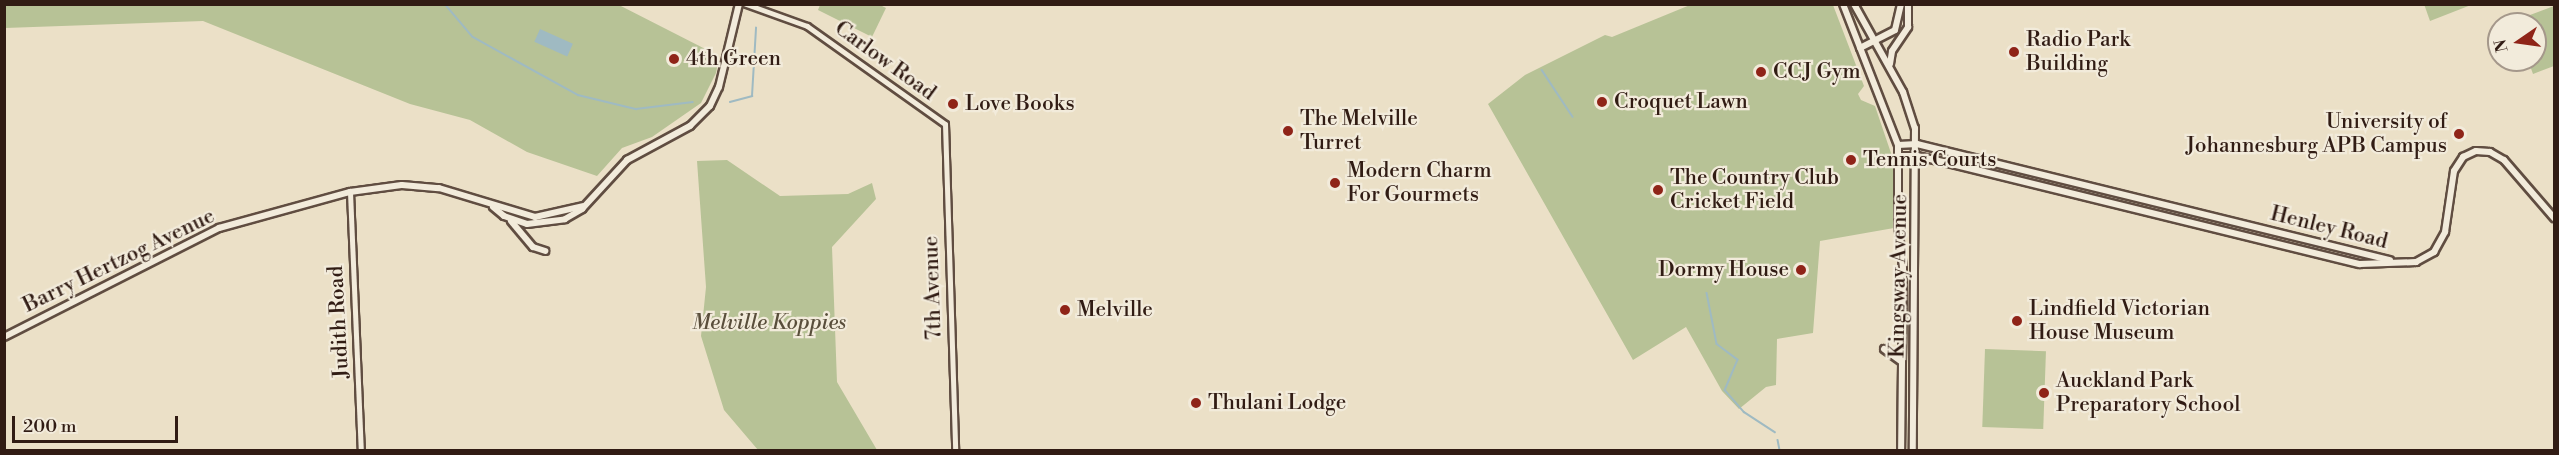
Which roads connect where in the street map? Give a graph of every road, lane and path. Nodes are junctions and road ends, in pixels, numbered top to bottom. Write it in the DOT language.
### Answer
graph roads {
  1 [pos="739,4"];
  2 [pos="746,4"];
  3 [pos="1843,4"];
  4 [pos="1854,4"];
  5 [pos="1901,4"];
  6 [pos="1908,4"];
  7 [pos="1875,40"];
  8 [pos="1860,48"];
  9 [pos="1889,65"];
  10 [pos="945,124"];
  11 [pos="1917,144"];
  12 [pos="1898,145"];
  13 [pos="1899,156"];
  14 [pos="1917,156"];
  15 [pos="350,192"];
  16 [pos="583,206"];
  17 [pos="493,207"];
  18 [pos="2554,218"];
  19 [pos="510,219"];
  20 [pos="546,251"];
  21 [pos="2396,262"];
  22 [pos="4,336"];
  23 [pos="1884,349"];
  24 [pos="1902,363"];
  25 [pos="361,450"];
  26 [pos="955,450"];
  27 [pos="1901,450"];
  28 [pos="1913,450"];
  1 -- 16 [label="main road, Barry Hertzog Avenue"];
  2 -- 10 [label="street, Carlow Road"];
  3 -- 8 [label="main road, Kingsway Avenue"];
  4 -- 7 [label="main road, Kingsway Avenue"];
  5 -- 7 [label="main road"];
  6 -- 9 [label="main road"];
  7 -- 8 [label="main road"];
  7 -- 9 [label="main road, Kingsway Avenue"];
  8 -- 12 [label="main road, Kingsway Avenue"];
  9 -- 11 [label="main road, Kingsway Avenue"];
  10 -- 26 [label="street, 7th Avenue"];
  11 -- 12 [label="main road, Henley Road"];
  11 -- 14 [label="main road, Kingsway Avenue"];
  11 -- 21 [label="main road, Henley Road"];
  12 -- 13 [label="main road, Kingsway Avenue"];
  13 -- 14 [label="main road, Henley Road"];
  13 -- 24 [label="main road, Kingsway Avenue"];
  14 -- 21 [label="main road, Henley Road"];
  14 -- 28 [label="main road, Kingsway Avenue"];
  15 -- 17 [label="main road, Barry Hertzog Avenue"];
  15 -- 22 [label="main road, Barry Hertzog Avenue"];
  15 -- 25 [label="street, Judith Road"];
  16 -- 17 [label="main road, Barry Hertzog Avenue"];
  16 -- 19 [label="main road, Barry Hertzog Avenue"];
  17 -- 19 [label="main road, Barry Hertzog Avenue"];
  18 -- 21 [label="main road"];
  19 -- 20 [label="main road"];
  23 -- 24 [label="main road"];
  24 -- 27 [label="main road, Kingsway Avenue"];
}
